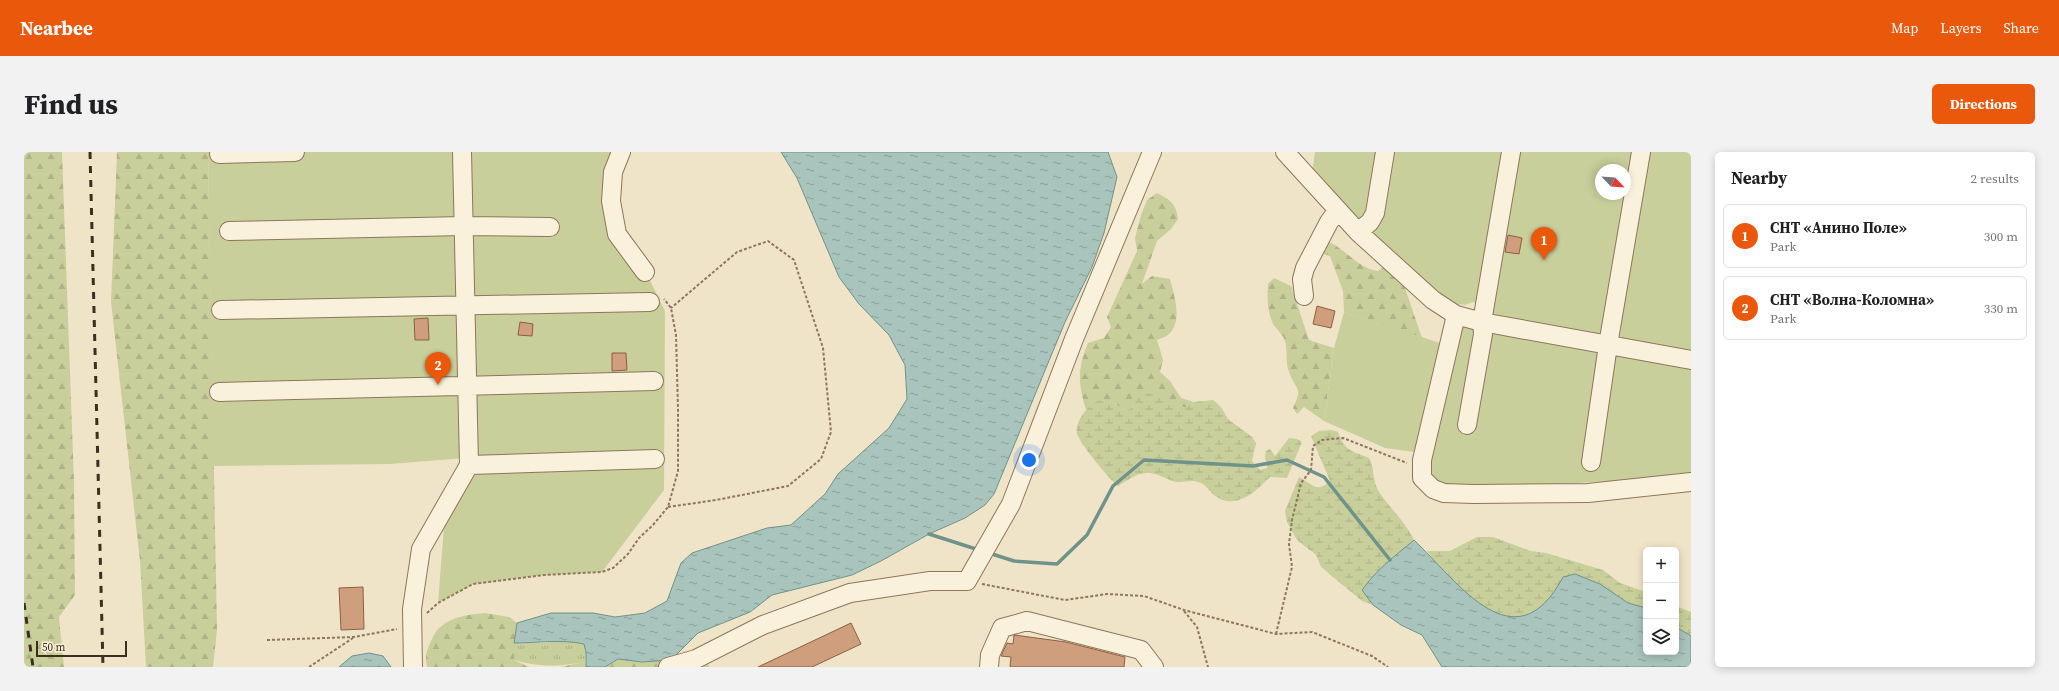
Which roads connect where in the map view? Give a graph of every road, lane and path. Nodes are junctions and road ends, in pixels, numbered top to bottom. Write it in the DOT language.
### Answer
graph roads {
  1 [pos="294,152"];
  2 [pos="462,152"];
  3 [pos="621,152"];
  4 [pos="1152,152"];
  5 [pos="1285,152"];
  6 [pos="1385,152"];
  7 [pos="1511,152"];
  8 [pos="1641,152"];
  9 [pos="219,154"];
  10 [pos="1338,210"];
  11 [pos="464,226"];
  12 [pos="550,227"];
  13 [pos="229,231"];
  14 [pos="1358,232"];
  15 [pos="645,272"];
  16 [pos="1304,296"];
  17 [pos="656,299"];
  18 [pos="466,306"];
  19 [pos="671,308"];
  20 [pos="221,310"];
  21 [pos="1456,315"];
  22 [pos="1482,322"];
  23 [pos="1608,345"];
  24 [pos="1691,360"];
  25 [pos="654,380"];
  26 [pos="468,385"];
  27 [pos="219,392"];
  28 [pos="1467,425"];
  29 [pos="654,459"];
  30 [pos="1422,460"];
  31 [pos="1591,462"];
  32 [pos="469,465"];
  33 [pos="1691,482"];
  34 [pos="668,507"];
  35 [pos="967,581"];
  36 [pos="1184,610"];
  37 [pos="412,626"];
  38 [pos="1276,634"];
  39 [pos="354,637"];
  40 [pos="267,640"];
  41 [pos="309,667"];
  42 [pos="413,667"];
  43 [pos="668,667"];
  44 [pos="989,667"];
  45 [pos="1154,667"];
  46 [pos="1208,667"];
  47 [pos="1388,667"];
  1 -- 9 [label="street"];
  2 -- 11 [label="street"];
  3 -- 15 [label="street"];
  4 -- 35 [label="street"];
  5 -- 10 [label="street"];
  6 -- 14 [label="street"];
  7 -- 22 [label="street"];
  8 -- 23 [label="street"];
  10 -- 14 [label="street"];
  10 -- 16 [label="street"];
  11 -- 12 [label="street"];
  11 -- 13 [label="street"];
  11 -- 18 [label="street"];
  14 -- 21 [label="street"];
  17 -- 18 [label="street"];
  17 -- 19 [label="path"];
  18 -- 20 [label="street"];
  18 -- 26 [label="street"];
  19 -- 34 [label="path"];
  19 -- 34 [label="path"];
  21 -- 22 [label="street"];
  21 -- 30 [label="street"];
  22 -- 23 [label="street"];
  22 -- 28 [label="street"];
  23 -- 24 [label="street"];
  23 -- 31 [label="street"];
  25 -- 26 [label="street"];
  26 -- 27 [label="street"];
  26 -- 32 [label="street"];
  29 -- 32 [label="street"];
  30 -- 33 [label="street"];
  30 -- 38 [label="path"];
  32 -- 37 [label="street"];
  34 -- 37 [label="path"];
  35 -- 36 [label="path"];
  35 -- 43 [label="street"];
  36 -- 38 [label="path"];
  36 -- 46 [label="path"];
  37 -- 39 [label="path"];
  37 -- 42 [label="street"];
  38 -- 47 [label="path"];
  39 -- 40 [label="path"];
  39 -- 41 [label="path"];
  44 -- 45 [label="street"];
}
